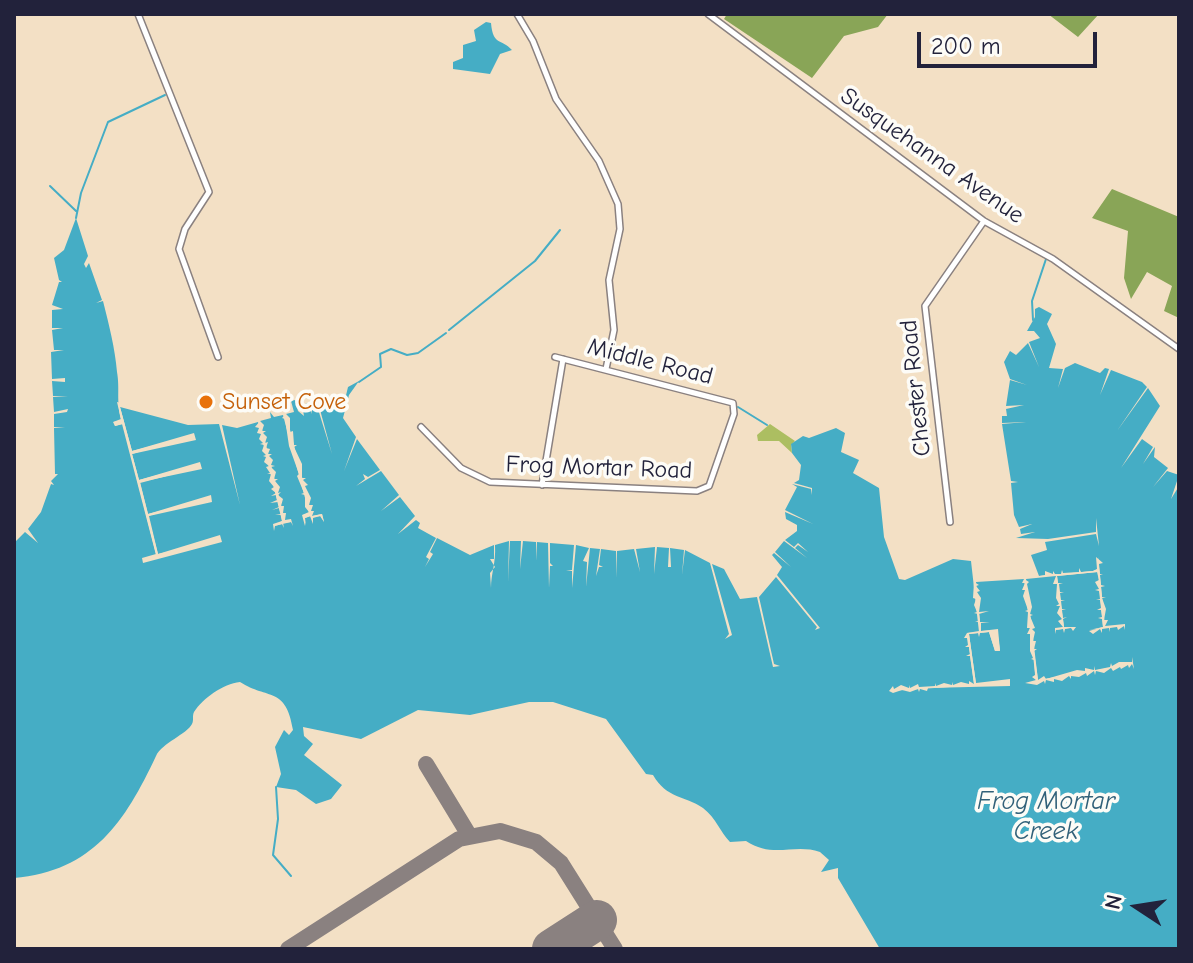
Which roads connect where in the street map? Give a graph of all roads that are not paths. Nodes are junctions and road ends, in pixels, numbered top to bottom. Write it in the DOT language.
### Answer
graph roads {
  1 [pos="138,14"];
  2 [pos="517,14"];
  3 [pos="708,14"];
  4 [pos="984,221"];
  5 [pos="1179,349"];
  6 [pos="218,357"];
  7 [pos="555,357"];
  8 [pos="563,359"];
  9 [pos="606,369"];
  10 [pos="734,405"];
  11 [pos="421,427"];
  12 [pos="542,485"];
  13 [pos="950,522"];
  1 -- 6 [label="street"];
  2 -- 9 [label="street"];
  3 -- 4 [label="street, Susquehanna Avenue"];
  4 -- 5 [label="street, Susquehanna Avenue"];
  4 -- 13 [label="street, Chester Road"];
  7 -- 8 [label="street, Middle Road"];
  8 -- 9 [label="street, Middle Road"];
  8 -- 12 [label="street"];
  9 -- 10 [label="street, Middle Road"];
  10 -- 12 [label="street, Frog Mortar Road"];
  11 -- 12 [label="street, Frog Mortar Road"];
}
